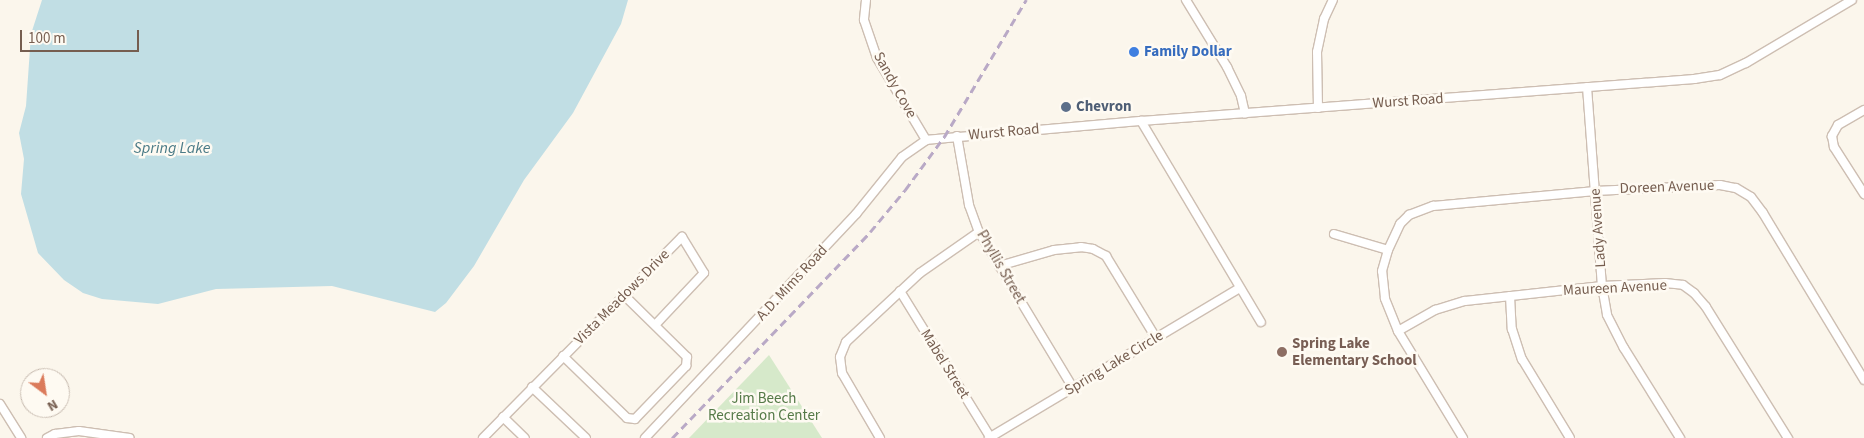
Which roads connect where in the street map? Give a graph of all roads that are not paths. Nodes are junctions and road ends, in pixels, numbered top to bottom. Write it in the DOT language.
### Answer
graph roads {
  1 [pos="866,0"];
  2 [pos="1197,0"];
  3 [pos="1333,0"];
  4 [pos="1852,0"];
  5 [pos="1188,3"];
  6 [pos="1587,88"];
  7 [pos="1318,108"];
  8 [pos="1864,110"];
  9 [pos="1245,114"];
  10 [pos="1141,121"];
  11 [pos="957,136"];
  12 [pos="944,137"];
  13 [pos="926,140"];
  14 [pos="1595,191"];
  15 [pos="1864,194"];
  16 [pos="979,232"];
  17 [pos="1334,234"];
  18 [pos="1388,250"];
  19 [pos="999,266"];
  20 [pos="1602,286"];
  21 [pos="1240,288"];
  22 [pos="900,291"];
  23 [pos="624,295"];
  24 [pos="1510,296"];
  25 [pos="1261,322"];
  26 [pos="655,325"];
  27 [pos="1398,331"];
  28 [pos="1156,338"];
  29 [pos="563,356"];
  30 [pos="1864,380"];
  31 [pos="532,387"];
  32 [pos="1073,388"];
  33 [pos="0,404"];
  34 [pos="503,418"];
  35 [pos="21,438"];
  36 [pos="47,438"];
  37 [pos="130,438"];
  38 [pos="484,438"];
  39 [pos="525,438"];
  40 [pos="586,438"];
  41 [pos="645,438"];
  42 [pos="880,438"];
  43 [pos="989,438"];
  44 [pos="1463,438"];
  45 [pos="1570,438"];
  46 [pos="1680,438"];
  47 [pos="1788,438"];
  1 -- 13 [label="street, Sandy Cove"];
  2 -- 5 [label="street"];
  3 -- 7 [label="street"];
  4 -- 6 [label="street, Wurst Road"];
  5 -- 9 [label="street"];
  6 -- 7 [label="street, Wurst Road"];
  6 -- 14 [label="street, Lady Avenue"];
  7 -- 9 [label="street, Wurst Road"];
  8 -- 15 [label="street"];
  9 -- 10 [label="street, Wurst Road"];
  10 -- 11 [label="street, Wurst Road"];
  10 -- 21 [label="street"];
  11 -- 12 [label="street, Wurst Road"];
  11 -- 16 [label="street, Phyllis Street"];
  12 -- 13 [label="street, A.D. Mims Road"];
  13 -- 41 [label="street, A.D. Mims Road"];
  14 -- 18 [label="street, Doreen Avenue"];
  14 -- 20 [label="street, Lady Avenue"];
  14 -- 30 [label="street, Doreen Avenue"];
  16 -- 19 [label="street, Phyllis Street"];
  16 -- 22 [label="street"];
  17 -- 18 [label="street"];
  18 -- 27 [label="street, Doreen Avenue"];
  19 -- 28 [label="street"];
  19 -- 32 [label="street, Phyllis Street"];
  20 -- 24 [label="street, Maureen Avenue"];
  20 -- 46 [label="street, Lady Avenue"];
  20 -- 47 [label="street, Maureen Avenue"];
  21 -- 25 [label="street"];
  21 -- 28 [label="street, Spring Lake Circle"];
  22 -- 42 [label="street"];
  22 -- 43 [label="street, Mabel Street"];
  23 -- 26 [label="street"];
  23 -- 26 [label="street, Vista Meadows Drive"];
  23 -- 29 [label="street, Vista Meadows Drive"];
  24 -- 27 [label="street, Maureen Avenue"];
  24 -- 45 [label="street"];
  26 -- 29 [label="street"];
  27 -- 44 [label="street, Doreen Avenue"];
  28 -- 32 [label="street, Spring Lake Circle"];
  29 -- 31 [label="street, Vista Meadows Drive"];
  31 -- 34 [label="street, Vista Meadows Drive"];
  31 -- 40 [label="street"];
  32 -- 43 [label="street, Spring Lake Circle"];
  33 -- 35 [label="street"];
  34 -- 38 [label="street, Vista Meadows Drive"];
  34 -- 39 [label="street"];
  36 -- 37 [label="street"];
}
